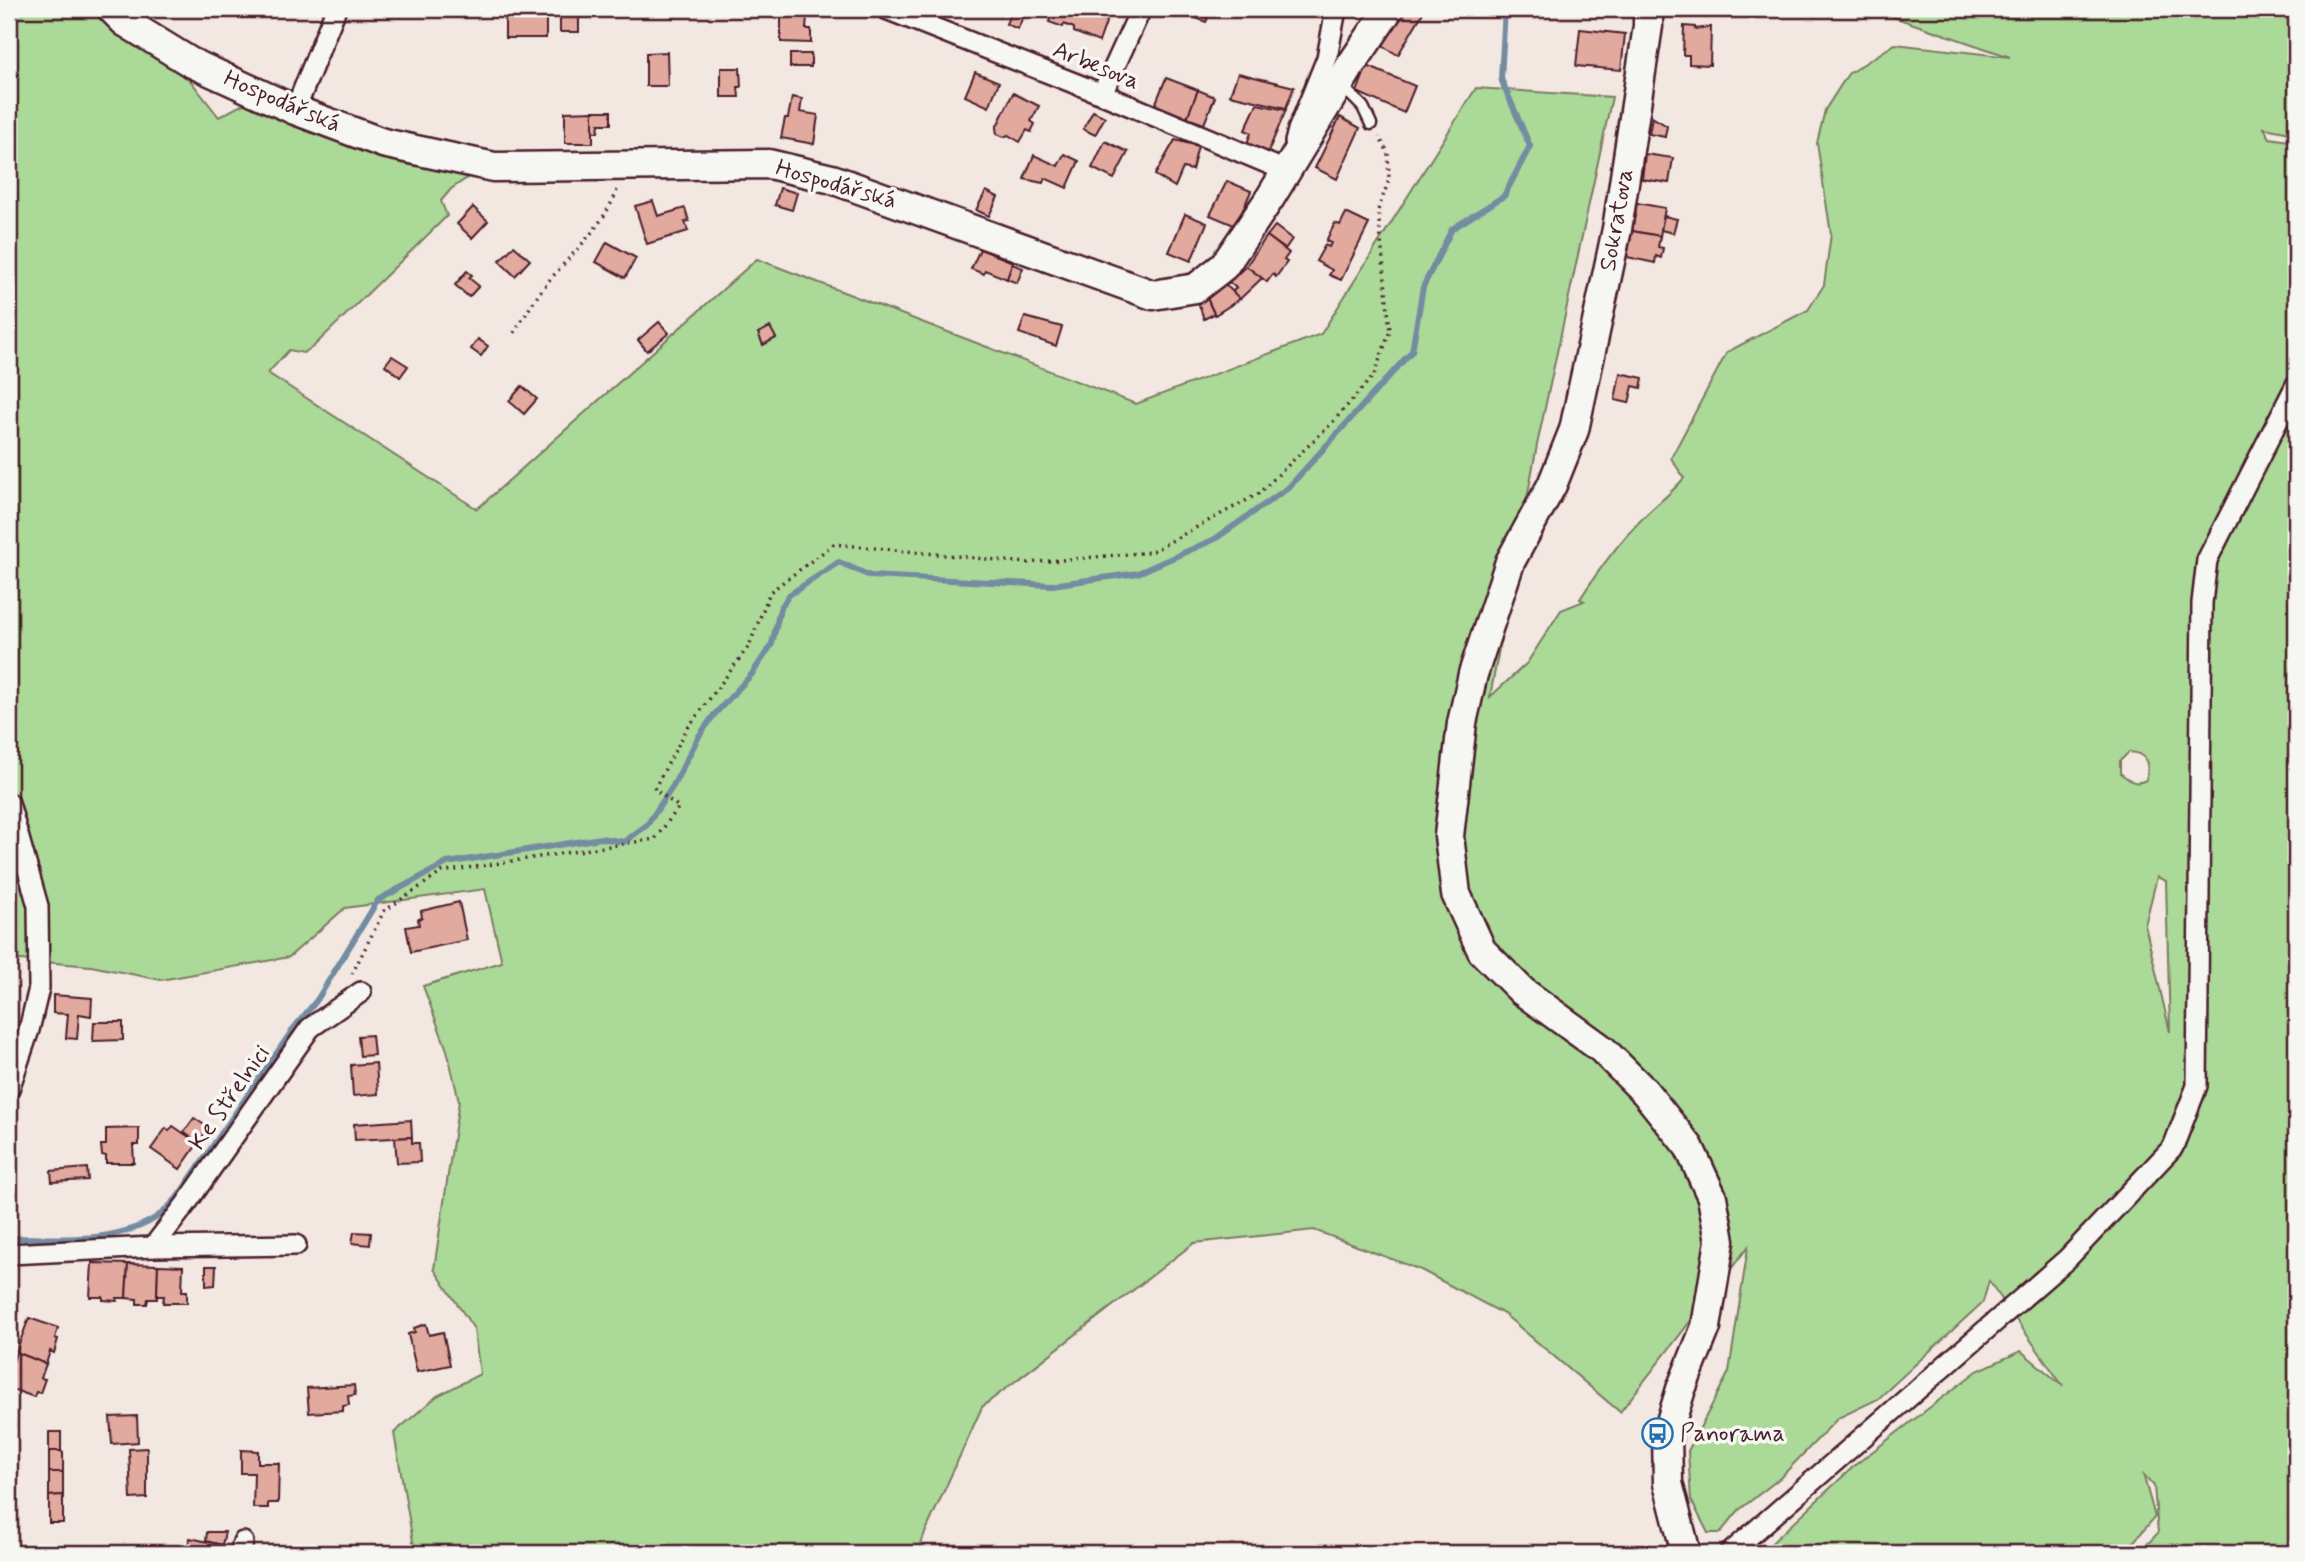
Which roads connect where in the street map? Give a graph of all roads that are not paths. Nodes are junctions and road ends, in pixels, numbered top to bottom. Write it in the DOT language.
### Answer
graph roads {
  1 [pos="112,9"];
  2 [pos="336,9"];
  3 [pos="886,9"];
  4 [pos="1142,9"];
  5 [pos="1336,9"];
  6 [pos="1388,9"];
  7 [pos="1648,9"];
  8 [pos="1340,83"];
  9 [pos="1102,94"];
  10 [pos="295,110"];
  11 [pos="1371,124"];
  12 [pos="1289,167"];
  13 [pos="2296,386"];
  14 [pos="9,803"];
  15 [pos="353,988"];
  16 [pos="9,1089"];
  17 [pos="296,1245"];
  18 [pos="153,1247"];
  19 [pos="9,1254"];
  20 [pos="1686,1553"];
  21 [pos="1730,1553"];
  1 -- 10 [label="street, Hospodářská"];
  2 -- 10 [label="street"];
  3 -- 9 [label="street, Arbesova"];
  4 -- 9 [label="street"];
  5 -- 12 [label="street"];
  6 -- 8 [label="street, Hospodářská"];
  7 -- 20 [label="street, Sokratova"];
  8 -- 11 [label="lane"];
  8 -- 12 [label="street, Hospodářská"];
  9 -- 12 [label="street, Arbesova"];
  10 -- 12 [label="street, Hospodářská"];
  13 -- 21 [label="street"];
  14 -- 16 [label="street"];
  15 -- 18 [label="street, Ke Střelnici"];
  17 -- 18 [label="street"];
  18 -- 19 [label="street"];
}
